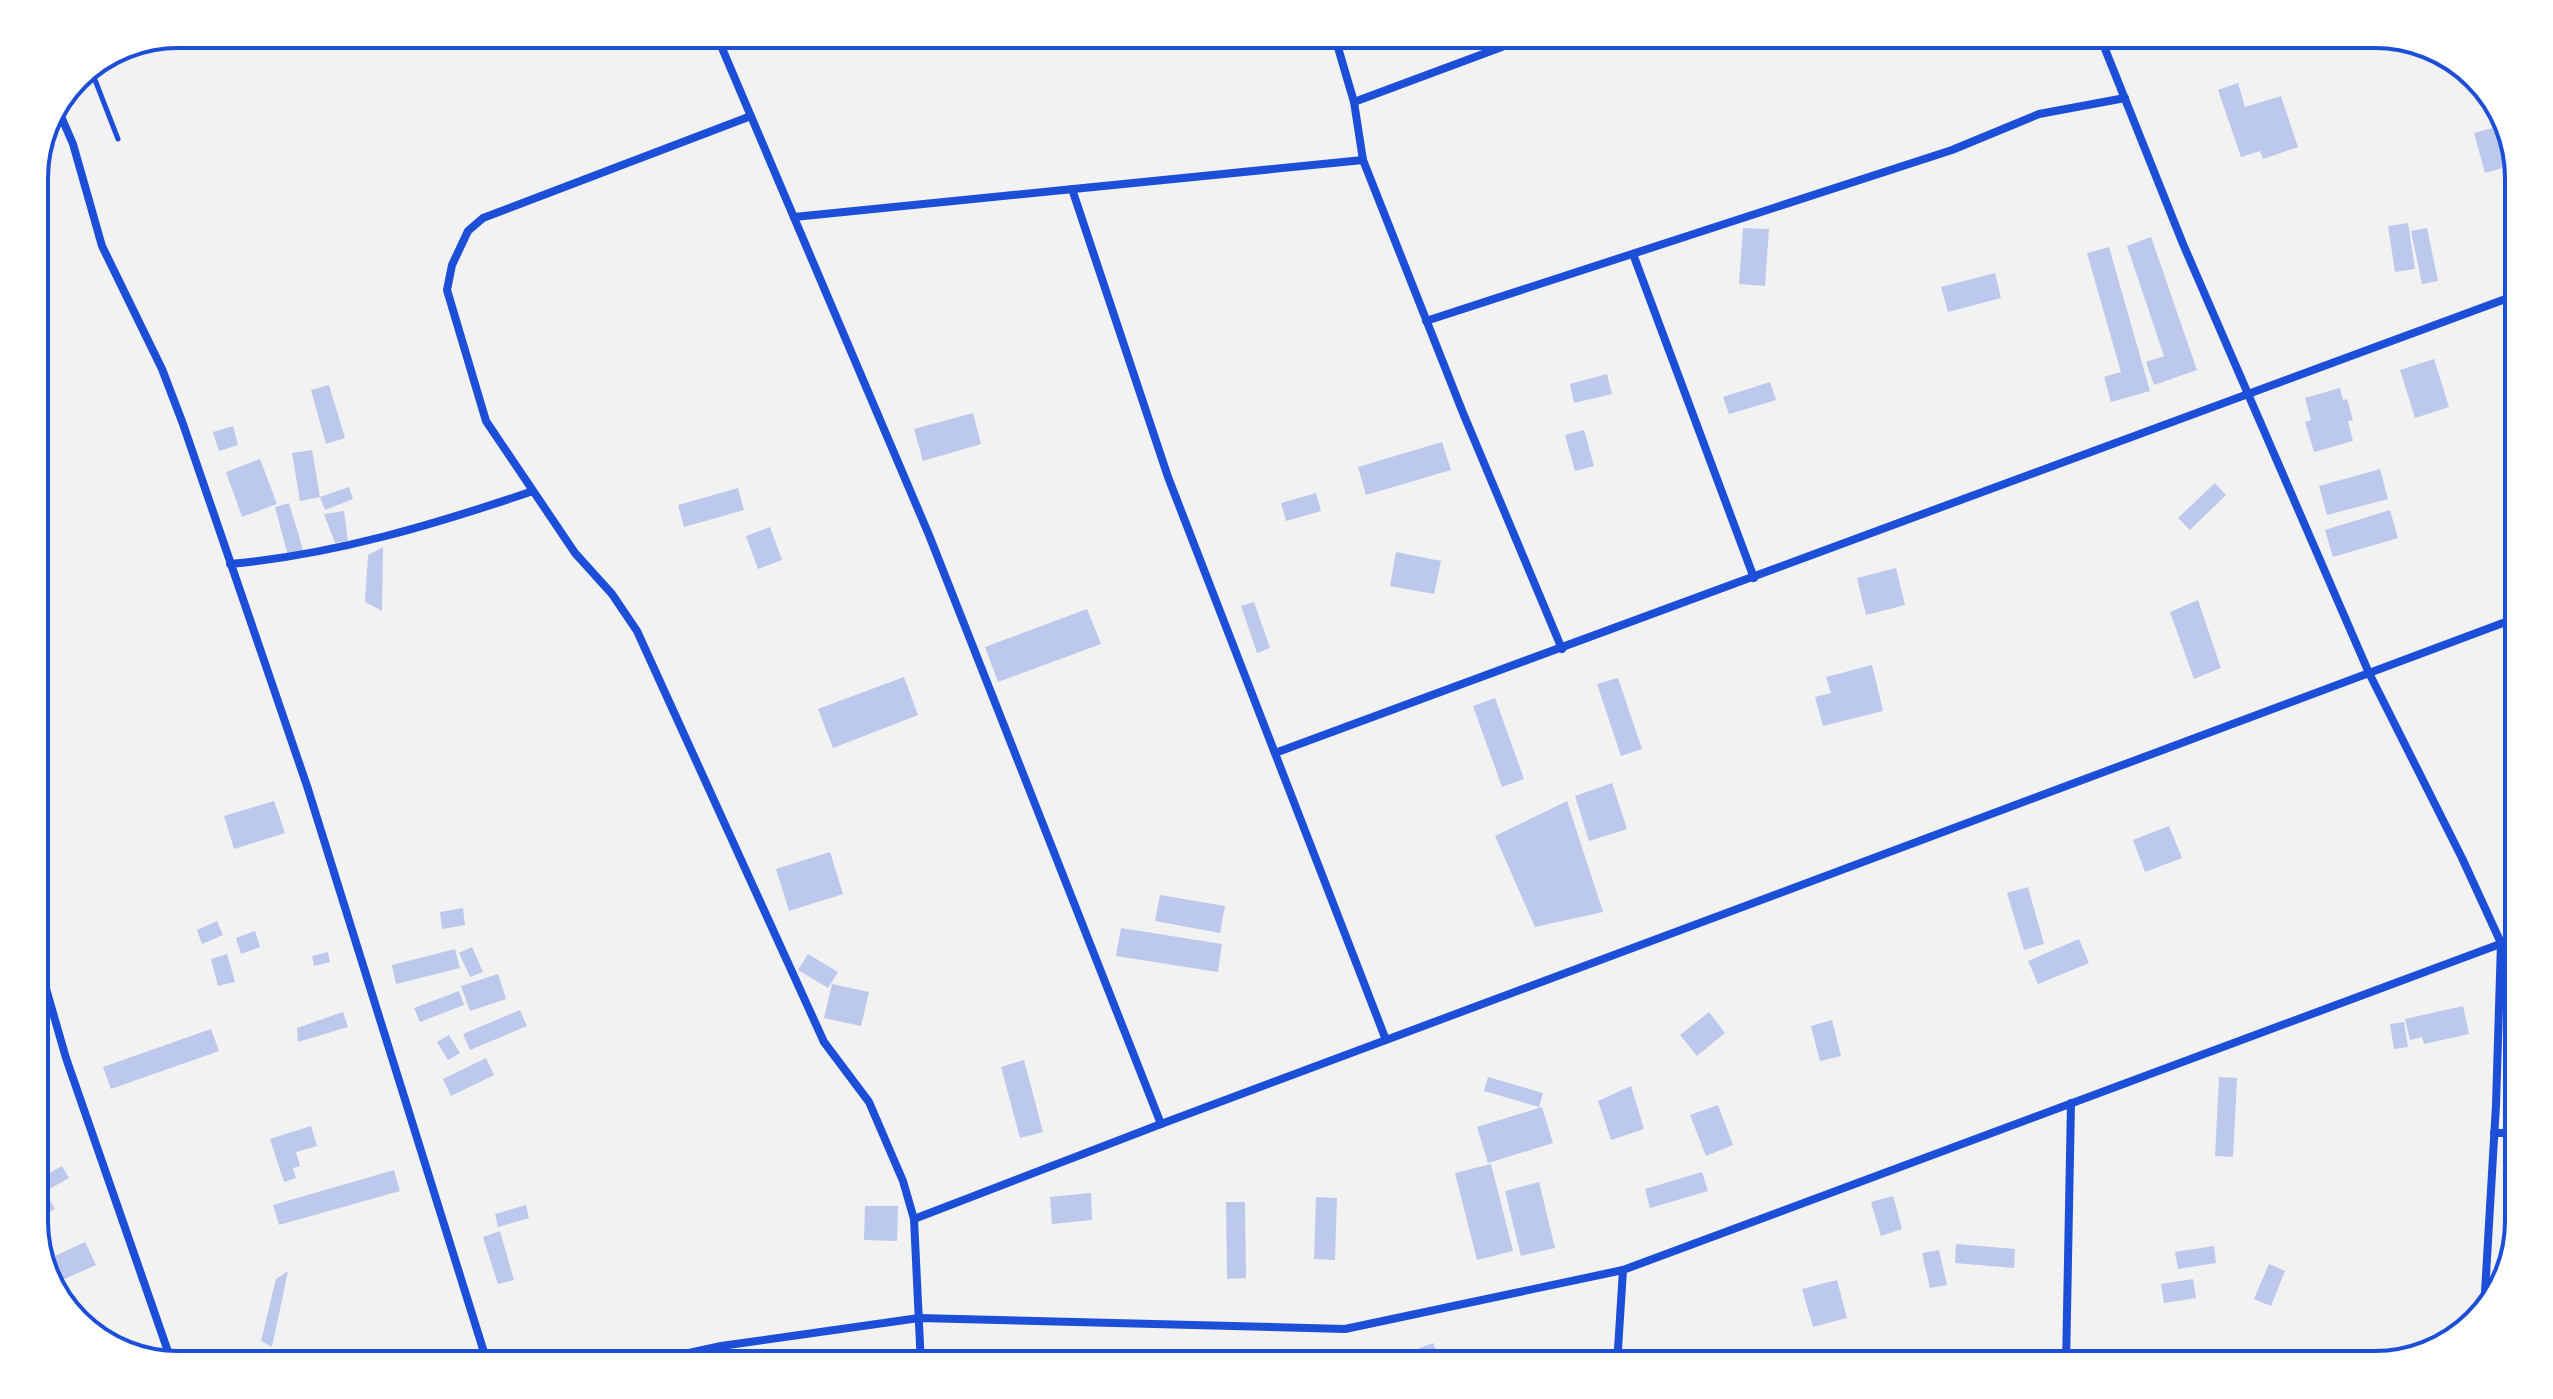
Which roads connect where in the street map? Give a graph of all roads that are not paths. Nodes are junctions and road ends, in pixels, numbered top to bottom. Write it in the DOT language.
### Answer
graph roads {
  1 [pos="722,48"];
  2 [pos="1338,48"];
  3 [pos="1499,48"];
  4 [pos="2105,48"];
  5 [pos="2125,98"];
  6 [pos="1354,102"];
  7 [pos="751,116"];
  8 [pos="62,119"];
  9 [pos="1363,160"];
  10 [pos="1072,189"];
  11 [pos="794,217"];
  12 [pos="1633,254"];
  13 [pos="2505,299"];
  14 [pos="1426,321"];
  15 [pos="2249,396"];
  16 [pos="533,491"];
  17 [pos="230,564"];
  18 [pos="1754,578"];
  19 [pos="2505,622"];
  20 [pos="1562,649"];
  21 [pos="2369,673"];
  22 [pos="1275,753"];
  23 [pos="2505,942"];
  24 [pos="2501,943"];
  25 [pos="48,996"];
  26 [pos="1386,1040"];
  27 [pos="2071,1103"];
  28 [pos="1161,1124"];
  29 [pos="2494,1133"];
  30 [pos="2505,1133"];
  31 [pos="914,1219"];
  32 [pos="1623,1270"];
  33 [pos="2485,1289"];
  34 [pos="919,1318"];
  35 [pos="168,1350"];
  36 [pos="484,1351"];
  37 [pos="698,1351"];
  38 [pos="920,1351"];
  39 [pos="1618,1351"];
  40 [pos="2066,1351"];
  1 -- 7 [label="street"];
  2 -- 6 [label="street"];
  3 -- 6 [label="street"];
  4 -- 5 [label="street"];
  5 -- 12 [label="street"];
  5 -- 15 [label="street"];
  6 -- 9 [label="street"];
  7 -- 11 [label="street"];
  7 -- 16 [label="street"];
  8 -- 17 [label="street"];
  9 -- 10 [label="street"];
  9 -- 14 [label="street"];
  10 -- 11 [label="street"];
  10 -- 22 [label="street"];
  11 -- 28 [label="street"];
  12 -- 14 [label="street"];
  12 -- 18 [label="street"];
  13 -- 15 [label="street"];
  14 -- 20 [label="street"];
  15 -- 18 [label="street"];
  15 -- 21 [label="street"];
  16 -- 17 [label="street"];
  16 -- 31 [label="street"];
  17 -- 36 [label="street"];
  18 -- 20 [label="street"];
  19 -- 21 [label="street"];
  20 -- 22 [label="street"];
  21 -- 24 [label="street"];
  21 -- 26 [label="street"];
  22 -- 26 [label="street"];
  23 -- 24 [label="street"];
  24 -- 27 [label="street"];
  24 -- 29 [label="street"];
  25 -- 35 [label="street"];
  26 -- 28 [label="street"];
  27 -- 32 [label="street"];
  27 -- 40 [label="street"];
  28 -- 31 [label="street"];
  29 -- 30 [label="street"];
  29 -- 33 [label="street"];
  31 -- 34 [label="street"];
  32 -- 34 [label="street"];
  32 -- 39 [label="street"];
  34 -- 37 [label="street"];
  34 -- 38 [label="street"];
}
